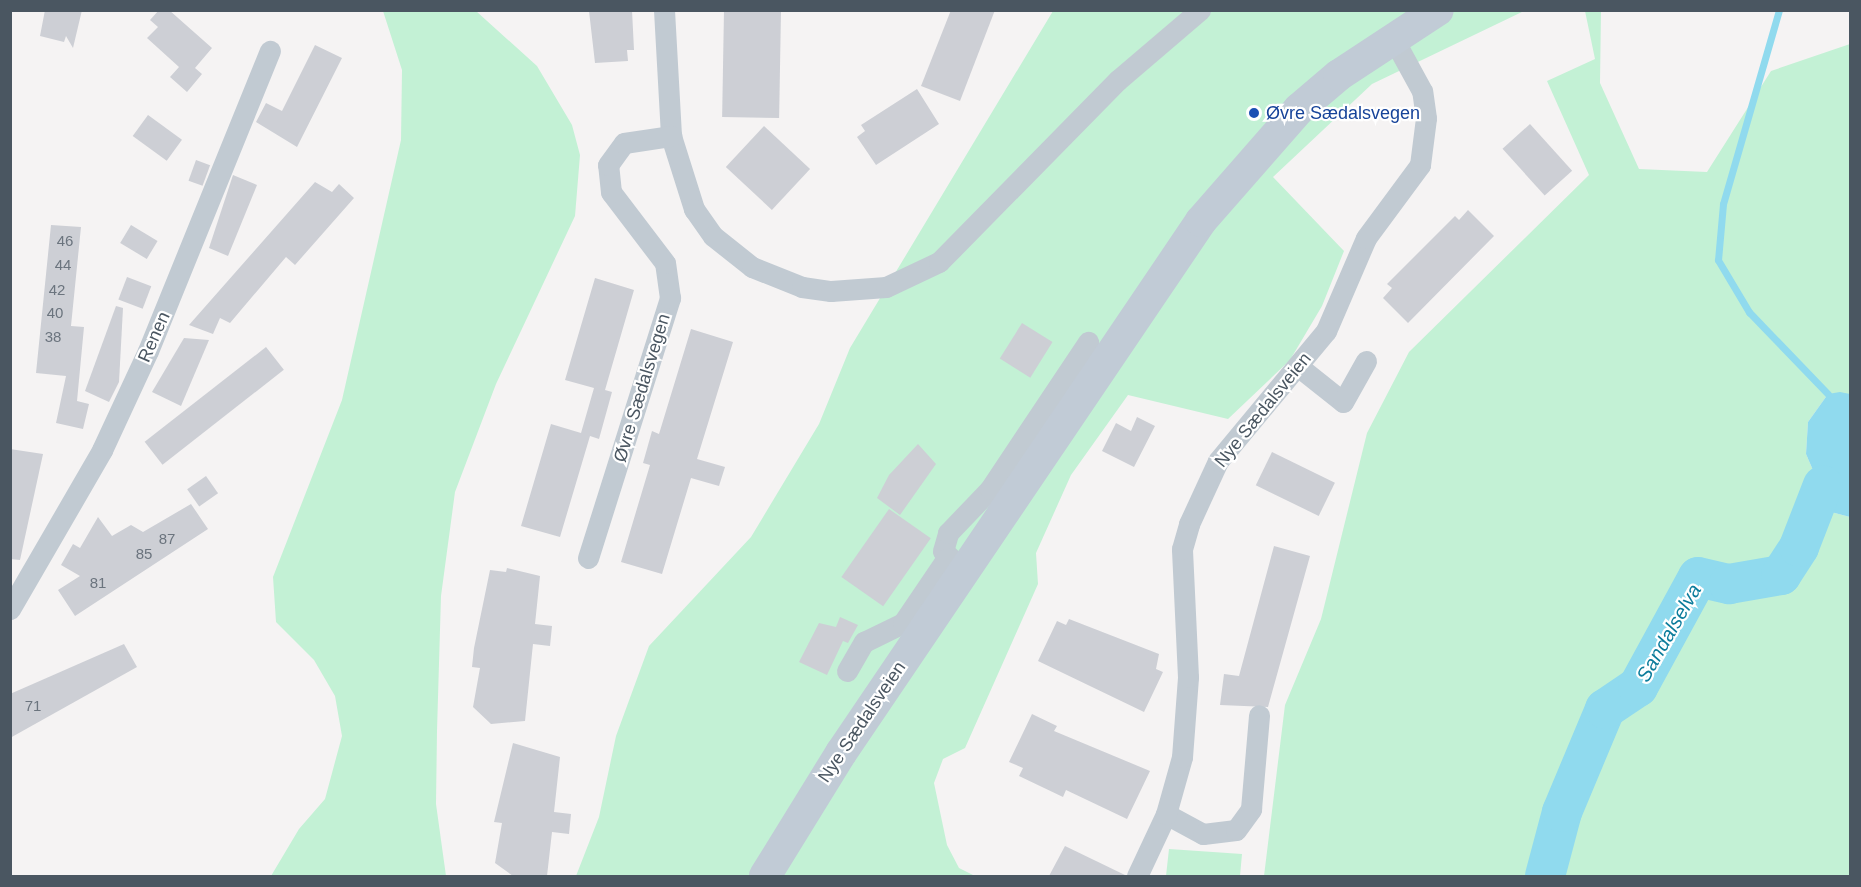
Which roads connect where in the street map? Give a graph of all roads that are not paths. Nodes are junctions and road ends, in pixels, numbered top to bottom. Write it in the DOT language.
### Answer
graph roads {
  1 [pos="664,10"];
  2 [pos="1200,10"];
  3 [pos="1438,10"];
  4 [pos="1393,38"];
  5 [pos="270,51"];
  6 [pos="671,136"];
  7 [pos="1088,342"];
  8 [pos="1366,361"];
  9 [pos="1299,367"];
  10 [pos="588,558"];
  11 [pos="955,564"];
  12 [pos="10,609"];
  13 [pos="847,671"];
  14 [pos="1259,715"];
  15 [pos="1166,814"];
  16 [pos="765,876"];
  17 [pos="1137,876"];
  1 -- 6 [label="street"];
  2 -- 6 [label="street"];
  3 -- 4 [label="main road, Nye Sædalsveien"];
  4 -- 9 [label="street, Nye Sædalsveien"];
  4 -- 11 [label="main road, Nye Sædalsveien"];
  5 -- 12 [label="street, Renen"];
  6 -- 10 [label="street, Øvre Sædalsvegen"];
  7 -- 11 [label="street, Nye Sædalsveien"];
  8 -- 9 [label="street"];
  9 -- 15 [label="street, Nye Sædalsveien"];
  11 -- 13 [label="street, Nye Sædalsveien"];
  11 -- 16 [label="main road, Nye Sædalsveien"];
  14 -- 15 [label="street"];
  15 -- 17 [label="street, Nye Sædalsveien"];
}
